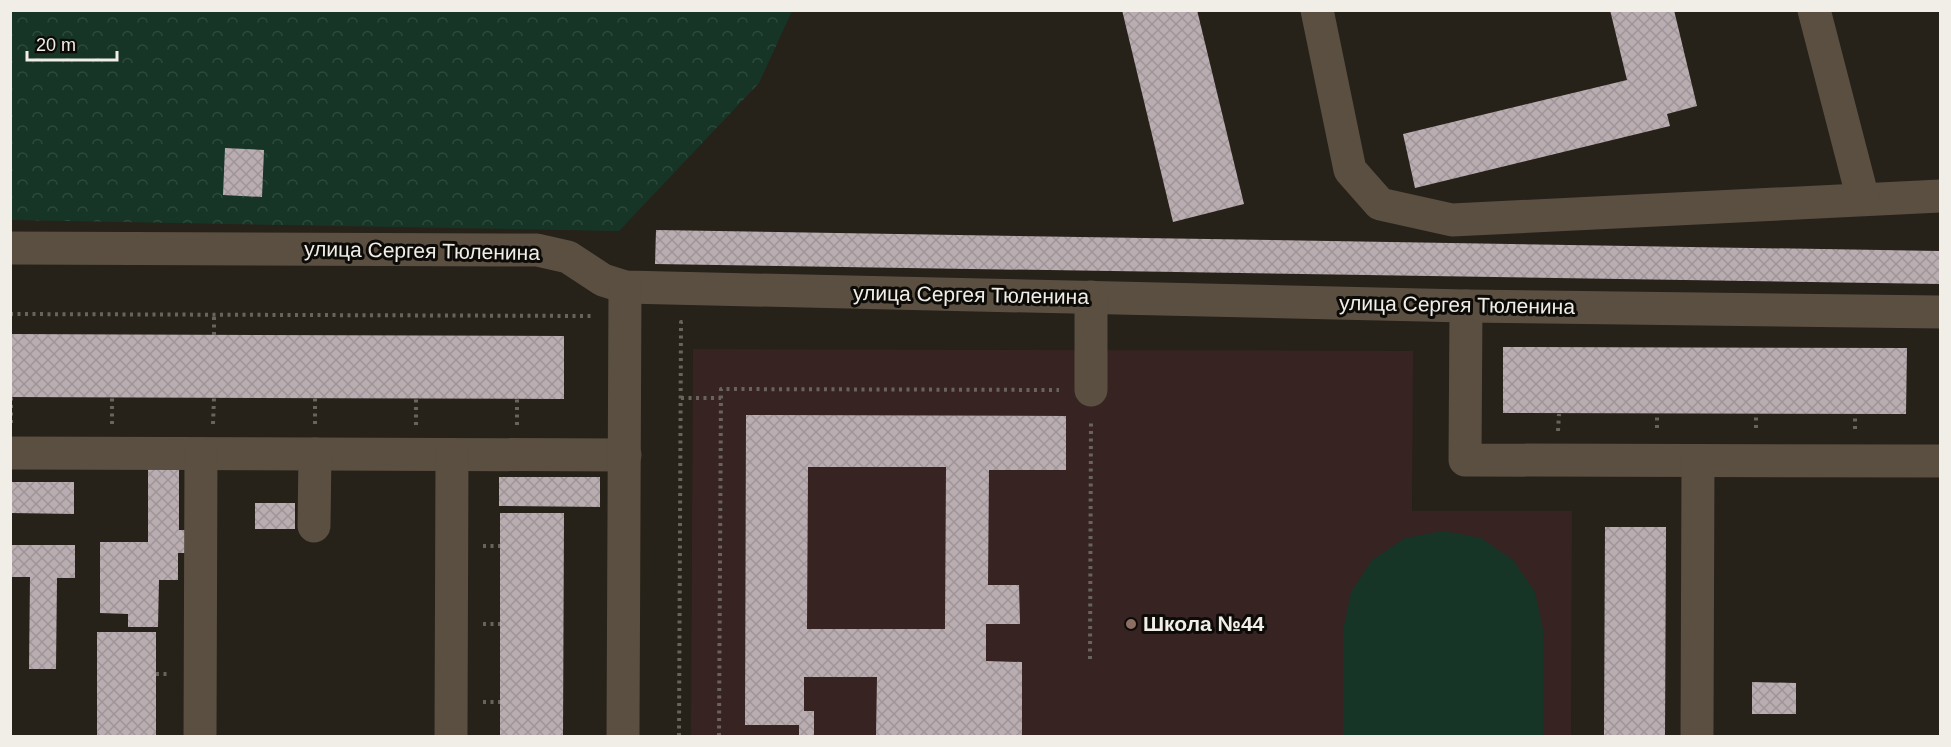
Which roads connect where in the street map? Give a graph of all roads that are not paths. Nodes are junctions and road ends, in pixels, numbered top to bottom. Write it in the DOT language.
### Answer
graph roads {
  1 [pos="1317,10"];
  2 [pos="1814,10"];
  3 [pos="1941,196"];
  4 [pos="1863,199"];
  5 [pos="10,248"];
  6 [pos="626,287"];
  7 [pos="1091,297"];
  8 [pos="1466,306"];
  9 [pos="1941,312"];
  10 [pos="1091,390"];
  11 [pos="10,453"];
  12 [pos="201,454"];
  13 [pos="315,454"];
  14 [pos="452,455"];
  15 [pos="625,455"];
  16 [pos="1698,460"];
  17 [pos="1941,461"];
  18 [pos="314,525"];
  19 [pos="200,736"];
  20 [pos="451,736"];
  21 [pos="624,736"];
  22 [pos="1697,736"];
  1 -- 4 [label="street"];
  2 -- 4 [label="street"];
  3 -- 4 [label="street"];
  5 -- 6 [label="street, улица Сергея Тюленина"];
  6 -- 7 [label="street, улица Сергея Тюленина"];
  6 -- 15 [label="street"];
  7 -- 8 [label="street, улица Сергея Тюленина"];
  7 -- 10 [label="street"];
  8 -- 9 [label="street, улица Сергея Тюленина"];
  8 -- 16 [label="street"];
  11 -- 12 [label="street"];
  12 -- 13 [label="street"];
  12 -- 19 [label="street"];
  13 -- 14 [label="street"];
  13 -- 18 [label="street"];
  14 -- 15 [label="street"];
  14 -- 20 [label="street"];
  15 -- 21 [label="street"];
  16 -- 17 [label="street"];
  16 -- 22 [label="street"];
}
